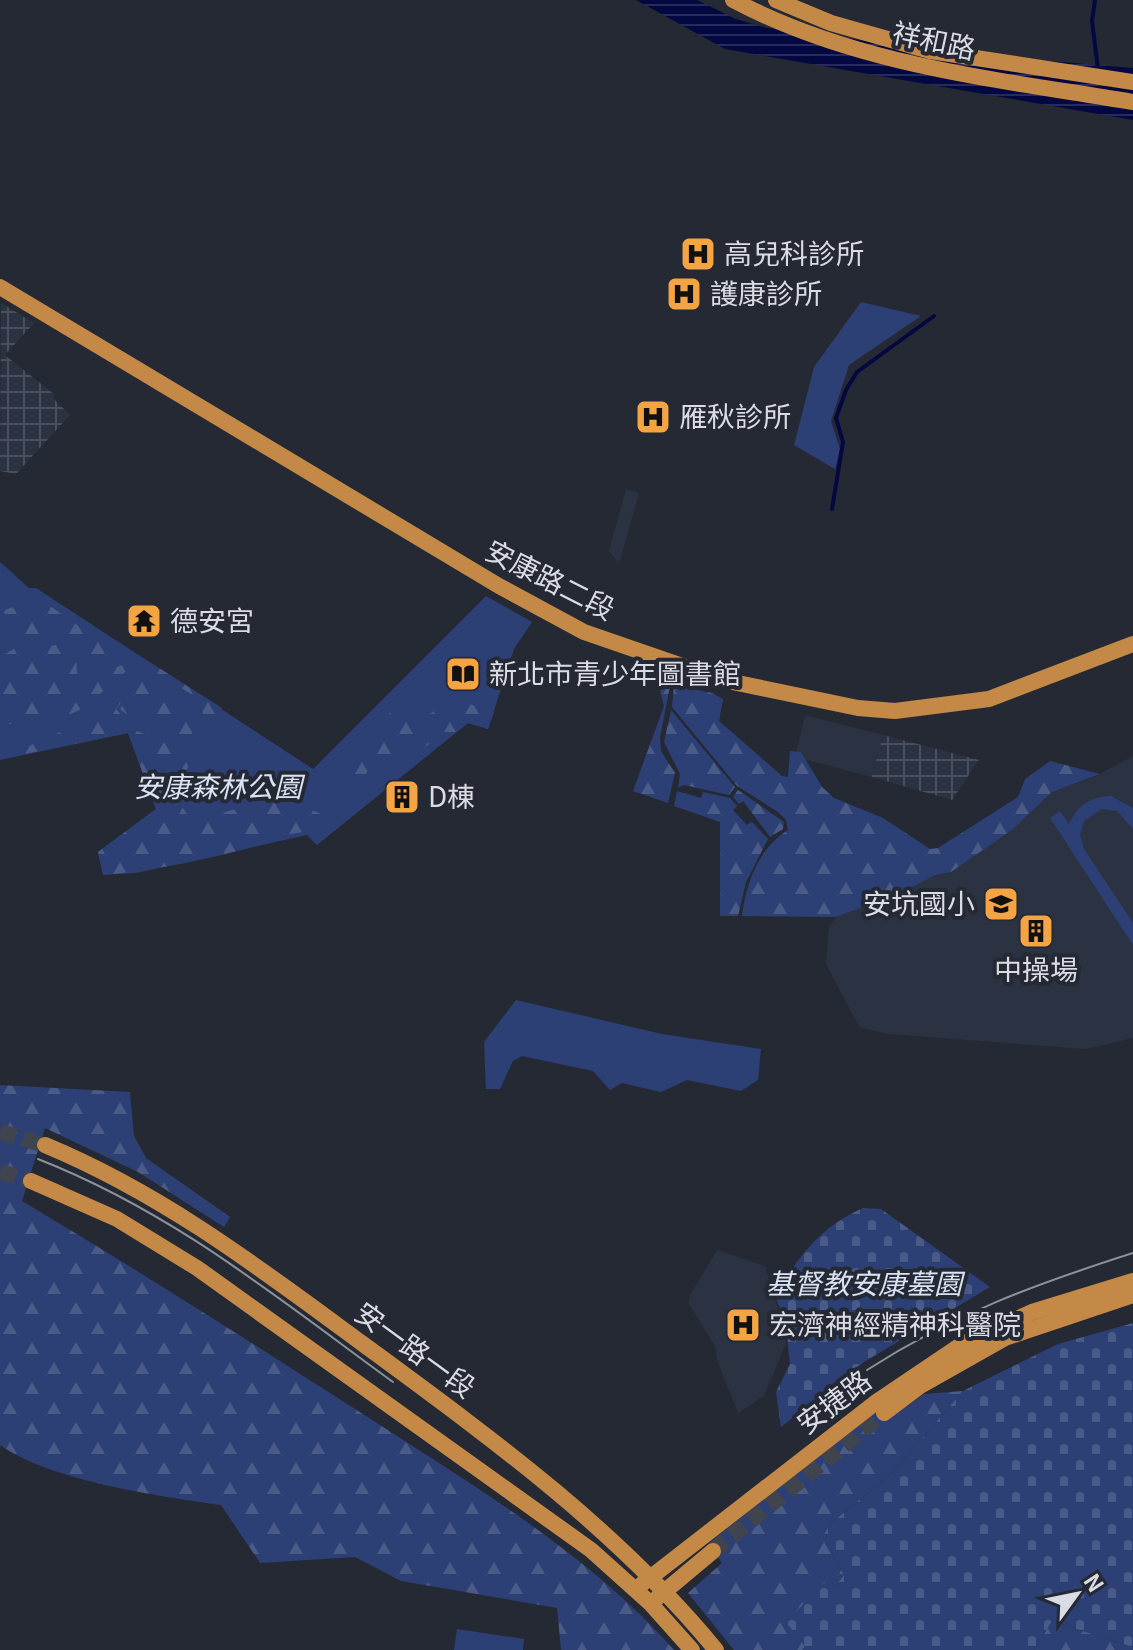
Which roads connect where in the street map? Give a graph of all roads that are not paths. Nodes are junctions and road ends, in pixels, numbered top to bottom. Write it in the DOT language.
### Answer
graph roads {
  1 [pos="733,0"];
  2 [pos="776,0"];
  3 [pos="1133,82"];
  4 [pos="1133,102"];
  5 [pos="0,287"];
  6 [pos="1133,644"];
  7 [pos="45,1145"];
  8 [pos="31,1181"];
  9 [pos="1133,1281"];
  10 [pos="1133,1295"];
  11 [pos="917,1381"];
  12 [pos="884,1413"];
  13 [pos="713,1551"];
  14 [pos="650,1578"];
  15 [pos="636,1589"];
  16 [pos="664,1592"];
  17 [pos="650,1603"];
  18 [pos="692,1650"];
  19 [pos="716,1650"];
  1 -- 4 [label="street, 祥和路"];
  2 -- 3 [label="street, 祥和路"];
  5 -- 6 [label="street, 安康路二段"];
  7 -- 14 [label="street, 安一路一段"];
  8 -- 15 [label="street"];
  9 -- 11 [label="street, 安捷路"];
  10 -- 11 [label="street, 安捷路"];
  11 -- 12 [label="street, 安捷路"];
  11 -- 14 [label="street, 安捷路"];
  13 -- 16 [label="street"];
  14 -- 15 [label="street, 安捷路"];
  14 -- 16 [label="street, 安一路一段"];
  15 -- 17 [label="street"];
  16 -- 17 [label="street"];
  16 -- 19 [label="street, 安一路一段"];
  17 -- 18 [label="street"];
}
